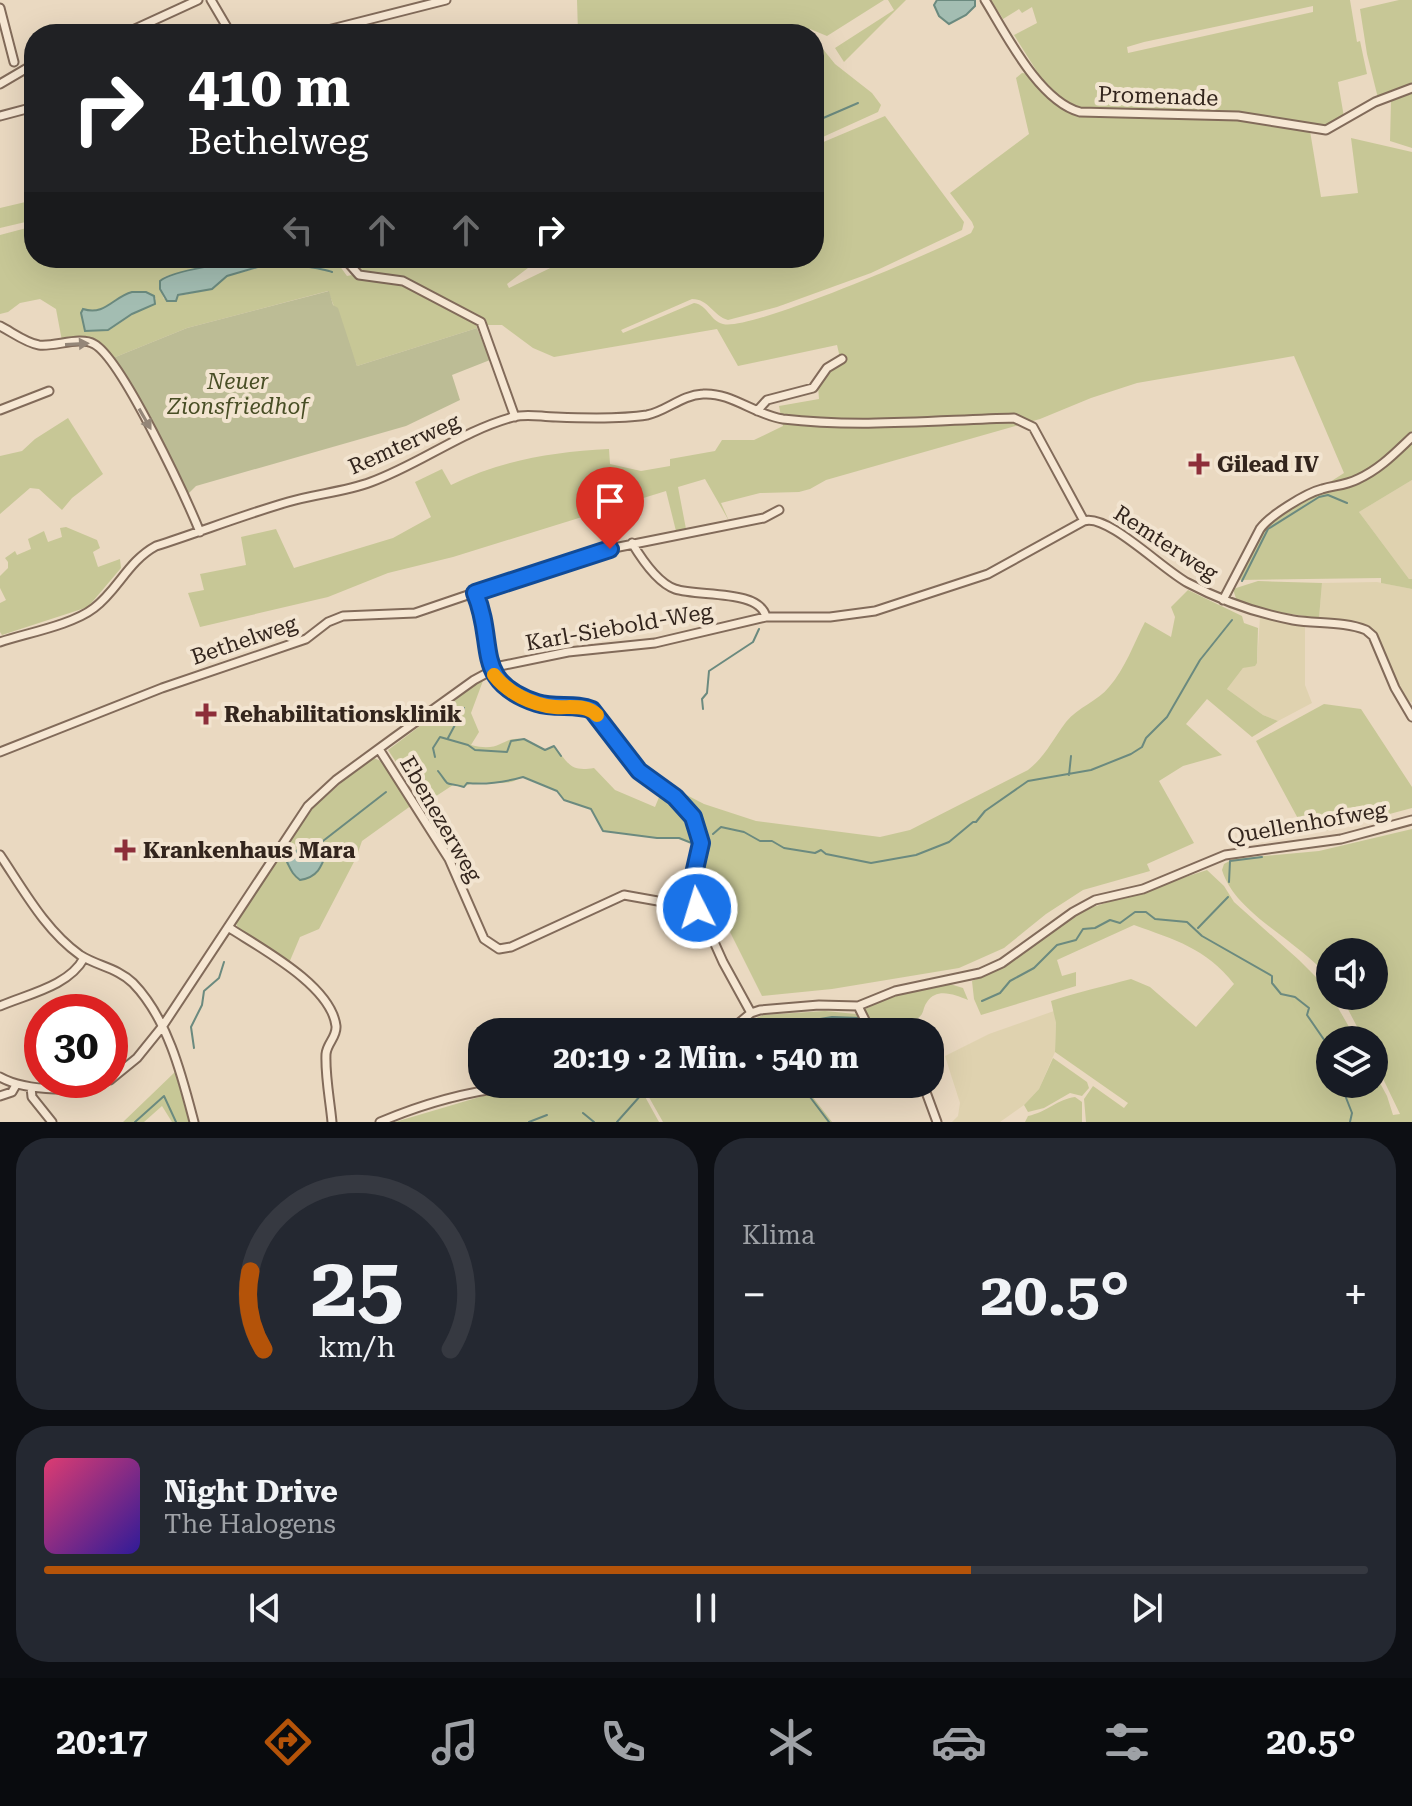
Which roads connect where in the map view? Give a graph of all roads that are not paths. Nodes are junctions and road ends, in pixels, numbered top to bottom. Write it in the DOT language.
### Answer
graph roads {
  1 [pos="198,0"];
  2 [pos="211,0"];
  3 [pos="985,0"];
  4 [pos="441,1"];
  5 [pos="0,8"];
  6 [pos="146,24"];
  7 [pos="225,24"];
  8 [pos="351,24"];
  9 [pos="14,62"];
  10 [pos="24,70"];
  11 [pos="0,84"];
  12 [pos="1412,88"];
  13 [pos="24,110"];
  14 [pos="0,116"];
  15 [pos="353,268"];
  16 [pos="0,326"];
  17 [pos="842,359"];
  18 [pos="49,391"];
  19 [pos="0,410"];
  20 [pos="757,411"];
  21 [pos="515,417"];
  22 [pos="1412,437"];
  23 [pos="779,510"];
  24 [pos="1084,521"];
  25 [pos="200,532"];
  26 [pos="632,543"];
  27 [pos="475,593"];
  28 [pos="1223,600"];
  29 [pos="766,617"];
  30 [pos="0,642"];
  31 [pos="492,670"];
  32 [pos="1412,717"];
  33 [pos="379,749"];
  34 [pos="0,752"];
  35 [pos="1412,820"];
  36 [pos="0,855"];
  37 [pos="697,908"];
  38 [pos="228,927"];
  39 [pos="84,958"];
  40 [pos="0,1006"];
  41 [pos="858,1006"];
  42 [pos="751,1013"];
  43 [pos="745,1018"];
  44 [pos="864,1018"];
  45 [pos="162,1027"];
  46 [pos="128,1065"];
  47 [pos="0,1077"];
  48 [pos="16,1085"];
  49 [pos="24,1086"];
  50 [pos="468,1093"];
  51 [pos="0,1096"];
  52 [pos="33,1098"];
  53 [pos="928,1098"];
  54 [pos="52,1122"];
  55 [pos="194,1122"];
  56 [pos="332,1122"];
  57 [pos="380,1122"];
  58 [pos="937,1122"];
  1 -- 6 [label="street"];
  2 -- 7 [label="street"];
  3 -- 12 [label="street, Promenade"];
  4 -- 8 [label="street"];
  5 -- 9 [label="street"];
  10 -- 11 [label="street"];
  13 -- 14 [label="street"];
  15 -- 21 [label="street"];
  16 -- 25 [label="street, one-way"];
  17 -- 20 [label="street"];
  18 -- 19 [label="street"];
  20 -- 21 [label="street, Remterweg"];
  20 -- 24 [label="street, Remterweg"];
  21 -- 25 [label="street, Remterweg"];
  22 -- 28 [label="street"];
  23 -- 26 [label="street, Bethelweg"];
  24 -- 28 [label="street, Remterweg"];
  24 -- 29 [label="street, Karl-Siebold-Weg"];
  25 -- 30 [label="street, Remterweg"];
  26 -- 27 [label="street, Bethelweg"];
  26 -- 29 [label="street"];
  27 -- 31 [label="street"];
  27 -- 34 [label="street, Bethelweg"];
  28 -- 32 [label="street, Remterweg"];
  29 -- 31 [label="street, Karl-Siebold-Weg"];
  31 -- 33 [label="street, Karl-Siebold-Weg"];
  31 -- 37 [label="street"];
  33 -- 37 [label="street, Ebenezerweg"];
  33 -- 38 [label="street, Karl-Siebold-Weg"];
  35 -- 41 [label="street, Quellenhofweg"];
  36 -- 39 [label="street"];
  37 -- 42 [label="street"];
  38 -- 45 [label="street, Karl-Siebold-Weg"];
  38 -- 56 [label="street"];
  39 -- 40 [label="street"];
  39 -- 45 [label="street"];
  41 -- 42 [label="street, Quellenhofweg"];
  41 -- 44 [label="street"];
  42 -- 43 [label="street"];
  45 -- 46 [label="street, Karl-Siebold-Weg"];
  45 -- 55 [label="street"];
  47 -- 48 [label="street"];
  48 -- 49 [label="street"];
  48 -- 51 [label="street"];
  50 -- 57 [label="street"];
  52 -- 54 [label="street"];
  53 -- 58 [label="street"];
}
